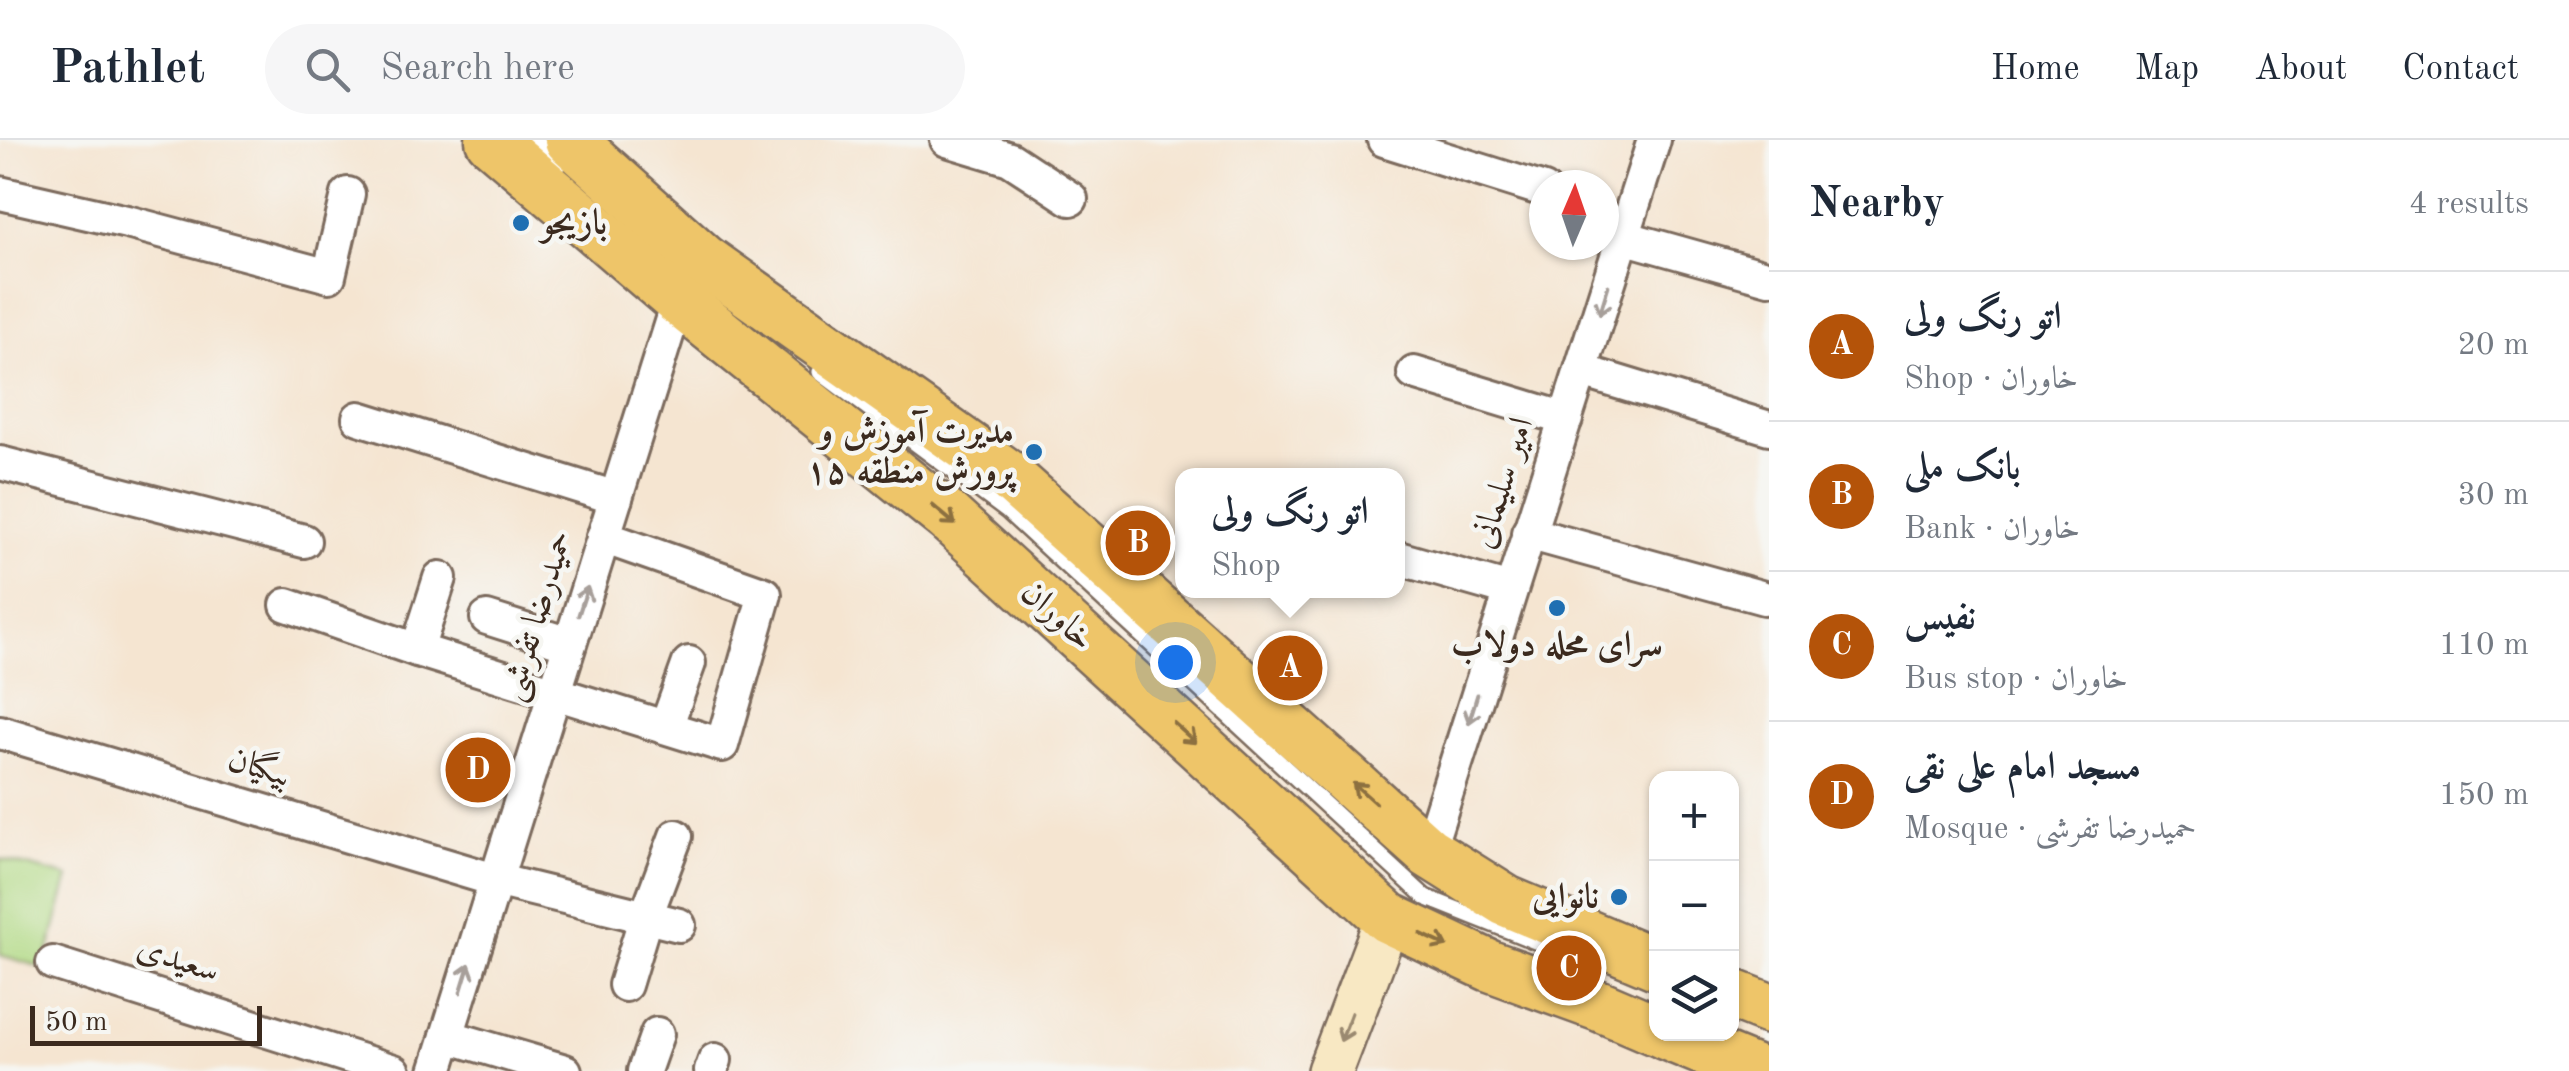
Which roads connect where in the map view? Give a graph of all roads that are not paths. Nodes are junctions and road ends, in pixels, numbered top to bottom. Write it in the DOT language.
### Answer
graph roads {
  1 [pos="491,140"];
  2 [pos="535,140"];
  3 [pos="948,140"];
  4 [pos="1384,140"];
  5 [pos="1654,140"];
  6 [pos="1013,149"];
  7 [pos="580,152"];
  8 [pos="1529,185"];
  9 [pos="0,193"];
  10 [pos="348,194"];
  11 [pos="1071,200"];
  12 [pos="1619,219"];
  13 [pos="1619,221"];
  14 [pos="1609,260"];
  15 [pos="1769,278"];
  16 [pos="678,300"];
  17 [pos="801,358"];
  18 [pos="1582,372"];
  19 [pos="1414,373"];
  20 [pos="359,418"];
  21 [pos="1566,419"];
  22 [pos="1769,428"];
  23 [pos="0,462"];
  24 [pos="616,498"];
  25 [pos="1528,533"];
  26 [pos="604,537"];
  27 [pos="304,541"];
  28 [pos="1405,560"];
  29 [pos="440,578"];
  30 [pos="1510,590"];
  31 [pos="1764,598"];
  32 [pos="287,605"];
  33 [pos="487,618"];
  34 [pos="570,644"];
  35 [pos="418,650"];
  36 [pos="689,663"];
  37 [pos="554,693"];
  38 [pos="666,728"];
  39 [pos="0,732"];
  40 [pos="676,836"];
  41 [pos="1428,852"];
  42 [pos="496,880"];
  43 [pos="646,916"];
  44 [pos="1388,918"];
  45 [pos="679,925"];
  46 [pos="1649,961"];
  47 [pos="53,962"];
  48 [pos="1603,968"];
  49 [pos="625,984"];
  50 [pos="1739,997"];
  51 [pos="1769,1008"];
  52 [pos="1649,1027"];
  53 [pos="657,1034"];
  54 [pos="447,1036"];
  55 [pos="1682,1041"];
  56 [pos="394,1071"];
  57 [pos="436,1071"];
  58 [pos="564,1071"];
  59 [pos="644,1071"];
  60 [pos="1330,1071"];
  61 [pos="1755,1071"];
  1 -- 16 [label="main road, خاوران"];
  2 -- 7 [label="lane"];
  3 -- 6 [label="street"];
  4 -- 8 [label="street"];
  5 -- 12 [label="street, امیر سلیمانی"];
  6 -- 11 [label="street"];
  41 -- 7 [label="main road, خاوران, one-way"];
  9 -- 10 [label="street"];
  13 -- 15 [label="street"];
  14 -- 18 [label="street, امیر سلیمانی, one-way"];
  16 -- 24 [label="street, حمیدرضا تفرشی"];
  16 -- 44 [label="main road, خاوران, one-way"];
  17 -- 48 [label="lane"];
  18 -- 21 [label="street, امیر سلیمانی"];
  18 -- 22 [label="street"];
  19 -- 21 [label="street"];
  20 -- 24 [label="street"];
  21 -- 25 [label="street, امیر سلیمانی"];
  23 -- 27 [label="street"];
  24 -- 26 [label="street, حمیدرضا تفرشی"];
  25 -- 30 [label="street, امیر سلیمانی"];
  25 -- 31 [label="street"];
  34 -- 26 [label="street, حمیدرضا تفرشی, one-way"];
  26 -- 38 [label="street"];
  28 -- 30 [label="street"];
  29 -- 35 [label="street"];
  30 -- 41 [label="street, امیر سلیمانی, one-way"];
  32 -- 35 [label="street"];
  33 -- 34 [label="street"];
  34 -- 37 [label="street, حمیدرضا تفرشی"];
  35 -- 37 [label="street"];
  36 -- 38 [label="street"];
  37 -- 38 [label="street"];
  37 -- 42 [label="street, حمیدرضا تفرشی"];
  39 -- 42 [label="street, بیگیان"];
  40 -- 43 [label="street"];
  41 -- 46 [label="main road, خاوران"];
  42 -- 43 [label="street, بیگیان"];
  54 -- 42 [label="street, حمیدرضا تفرشی, one-way"];
  43 -- 45 [label="street, بیگیان"];
  43 -- 49 [label="street"];
  44 -- 52 [label="main road, خاوران, one-way"];
  44 -- 60 [label="main road, one-way"];
  47 -- 56 [label="street, سعیدی"];
  50 -- 51 [label="main road"];
  53 -- 59 [label="street"];
  54 -- 57 [label="street, حمیدرضا تفرشی"];
  54 -- 58 [label="street"];
  55 -- 61 [label="main road"];
}
